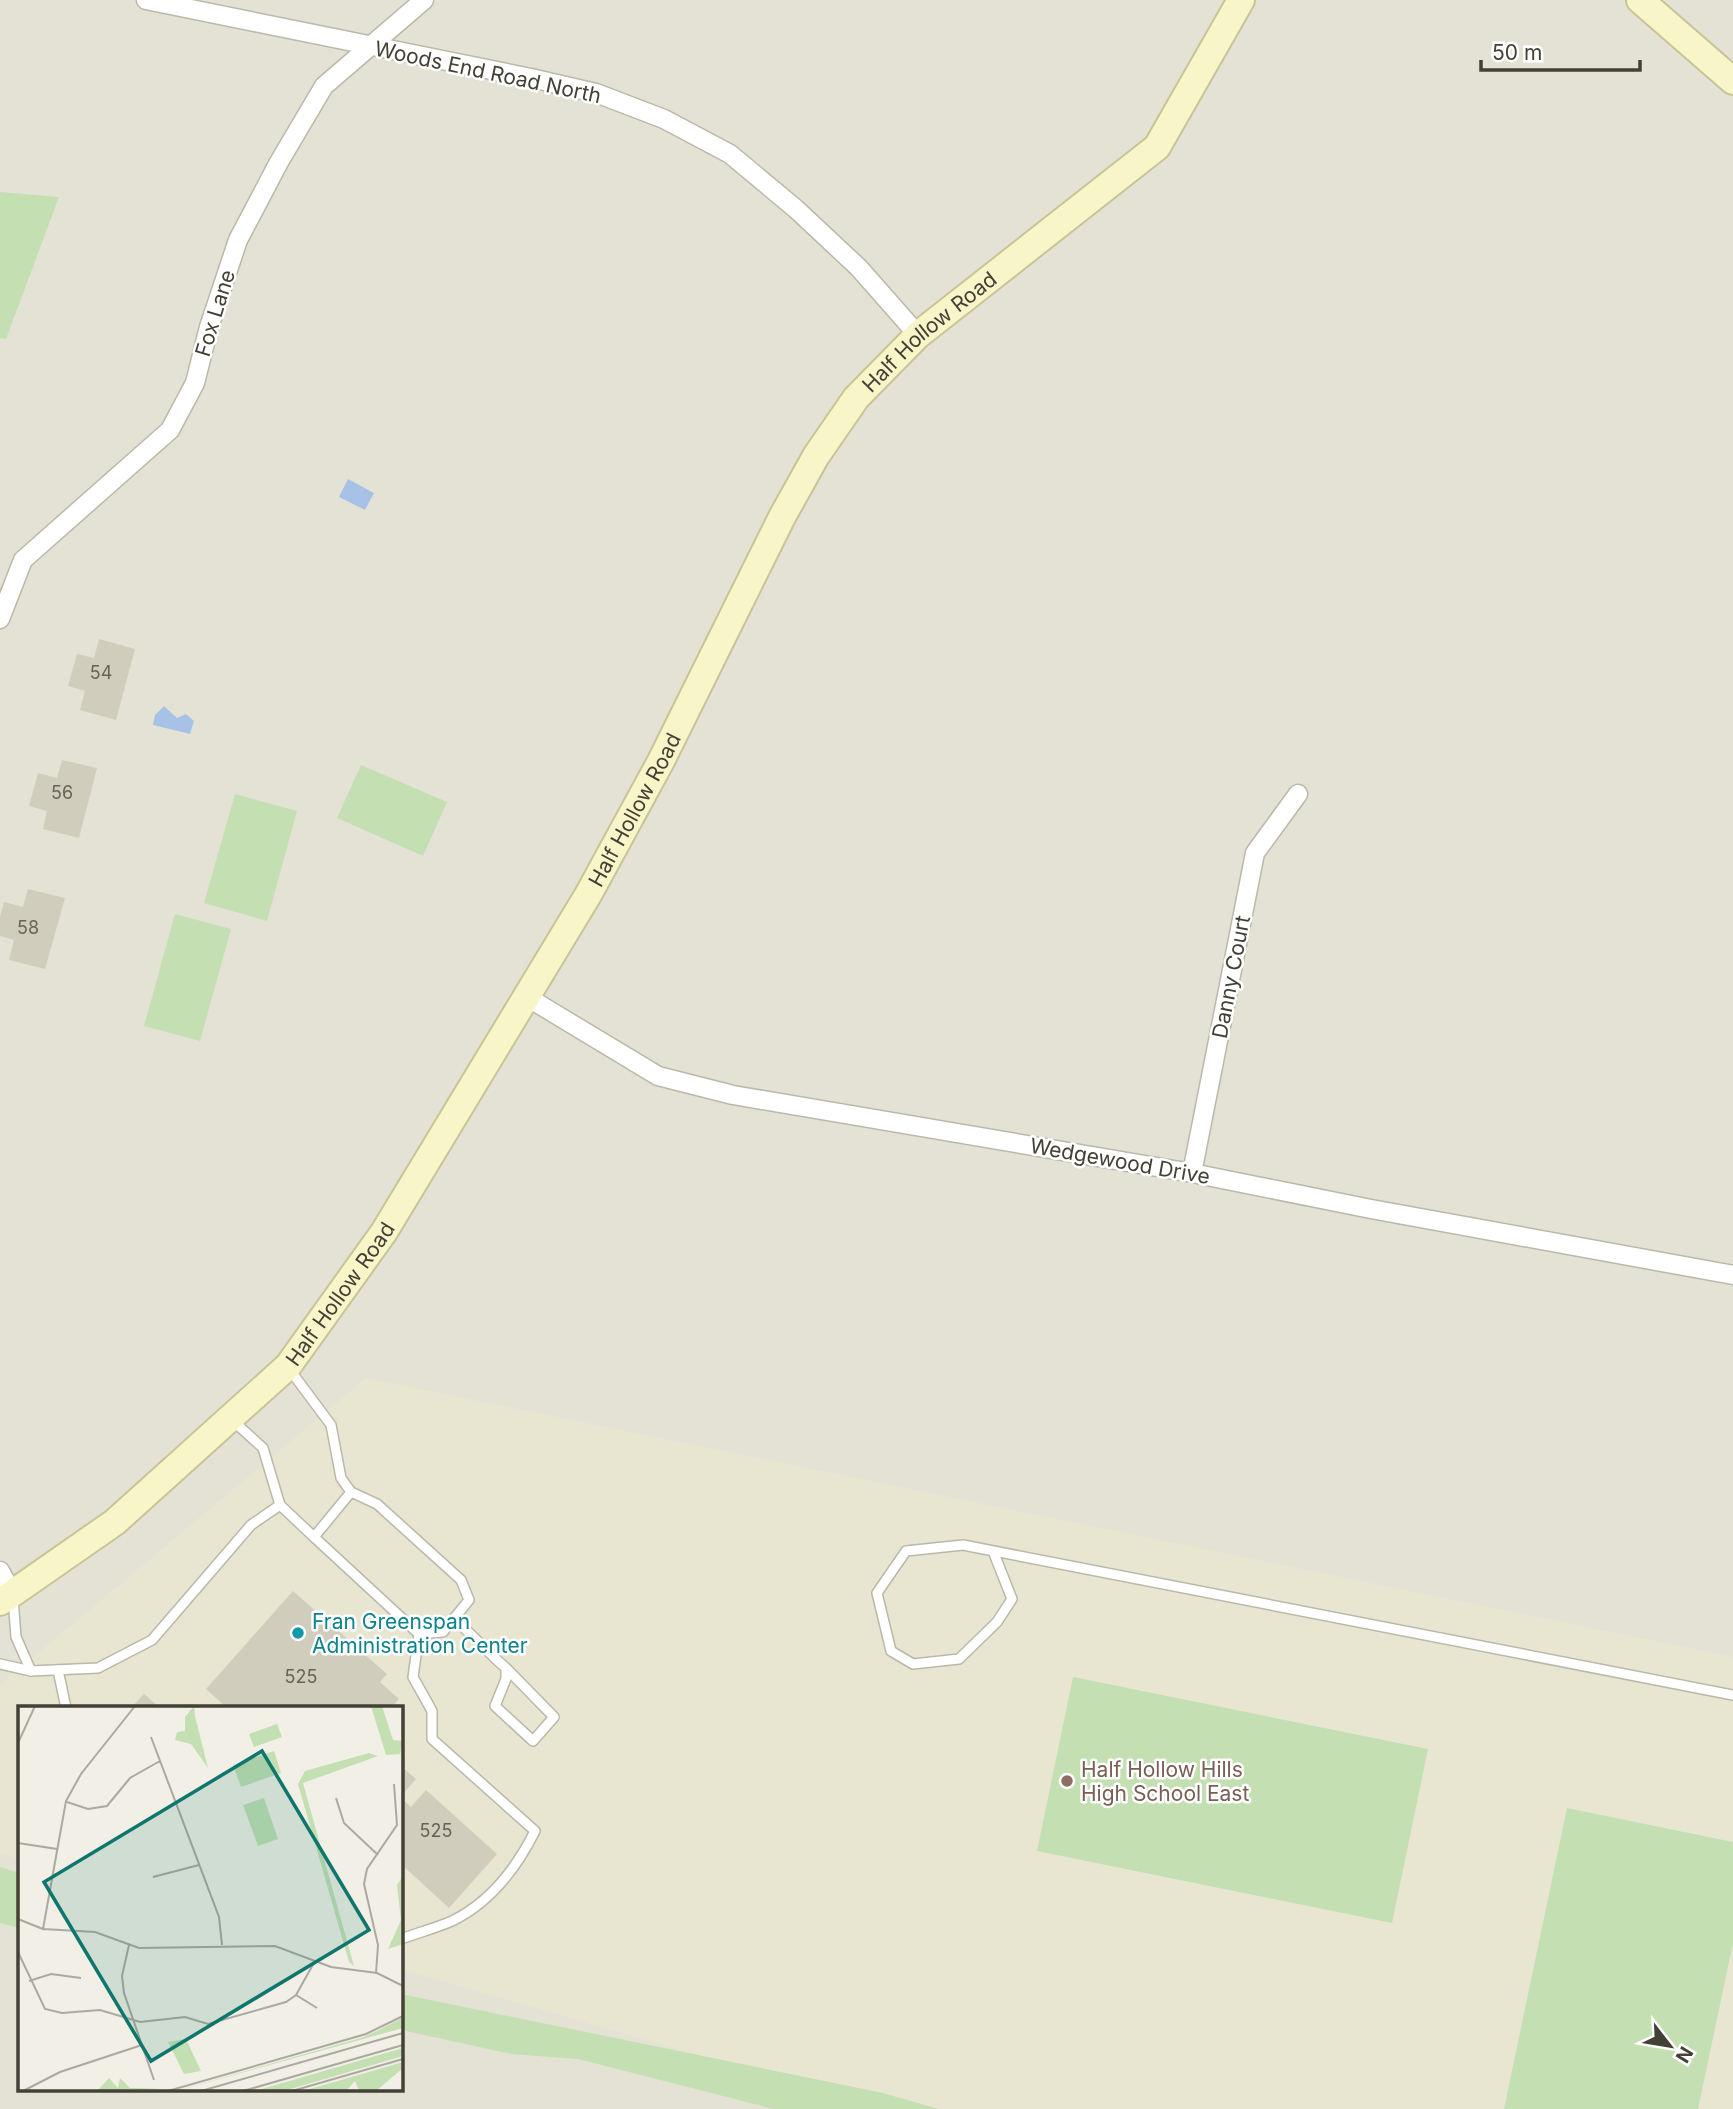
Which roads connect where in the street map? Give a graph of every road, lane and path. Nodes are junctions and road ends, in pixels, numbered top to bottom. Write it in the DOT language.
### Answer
graph roads {
  1 [pos="149,0"];
  2 [pos="424,0"];
  3 [pos="1241,0"];
  4 [pos="1640,0"];
  5 [pos="369,46"];
  6 [pos="1733,81"];
  7 [pos="918,335"];
  8 [pos="0,619"];
  9 [pos="1298,794"];
  10 [pos="527,997"];
  11 [pos="1192,1173"];
  12 [pos="1733,1275"];
  13 [pos="288,1366"];
  14 [pos="230,1418"];
  15 [pos="351,1492"];
  16 [pos="280,1505"];
  17 [pos="314,1537"];
  18 [pos="993,1551"];
  19 [pos="4,1589"];
  20 [pos="454,1618"];
  21 [pos="419,1634"];
  22 [pos="0,1664"];
  23 [pos="506,1668"];
  24 [pos="58,1670"];
  25 [pos="31,1671"];
  26 [pos="1733,1695"];
  27 [pos="66,1706"];
  28 [pos="402,1939"];
  1 -- 5 [label="street, Woods End Road North"];
  2 -- 5 [label="street, Fox Lane"];
  3 -- 7 [label="street, Half Hollow Road"];
  4 -- 6 [label="street"];
  5 -- 7 [label="street, Woods End Road North"];
  5 -- 8 [label="street, Fox Lane"];
  7 -- 10 [label="street, Half Hollow Road"];
  9 -- 11 [label="street, Danny Court"];
  10 -- 11 [label="street, Wedgewood Drive"];
  10 -- 13 [label="street, Half Hollow Road"];
  11 -- 12 [label="street, Wedgewood Drive"];
  13 -- 14 [label="street, Half Hollow Road"];
  13 -- 15 [label="lane"];
  14 -- 16 [label="lane"];
  14 -- 19 [label="street, Half Hollow Road"];
  15 -- 17 [label="lane"];
  15 -- 20 [label="lane"];
  16 -- 17 [label="lane"];
  16 -- 24 [label="lane"];
  17 -- 21 [label="lane"];
  18 -- 18 [label="lane"];
  18 -- 26 [label="lane"];
  19 -- 25 [label="lane"];
  20 -- 21 [label="lane"];
  20 -- 23 [label="lane"];
  21 -- 28 [label="lane"];
  22 -- 25 [label="lane"];
  23 -- 23 [label="lane"];
  24 -- 25 [label="lane"];
  24 -- 27 [label="lane"];
}
